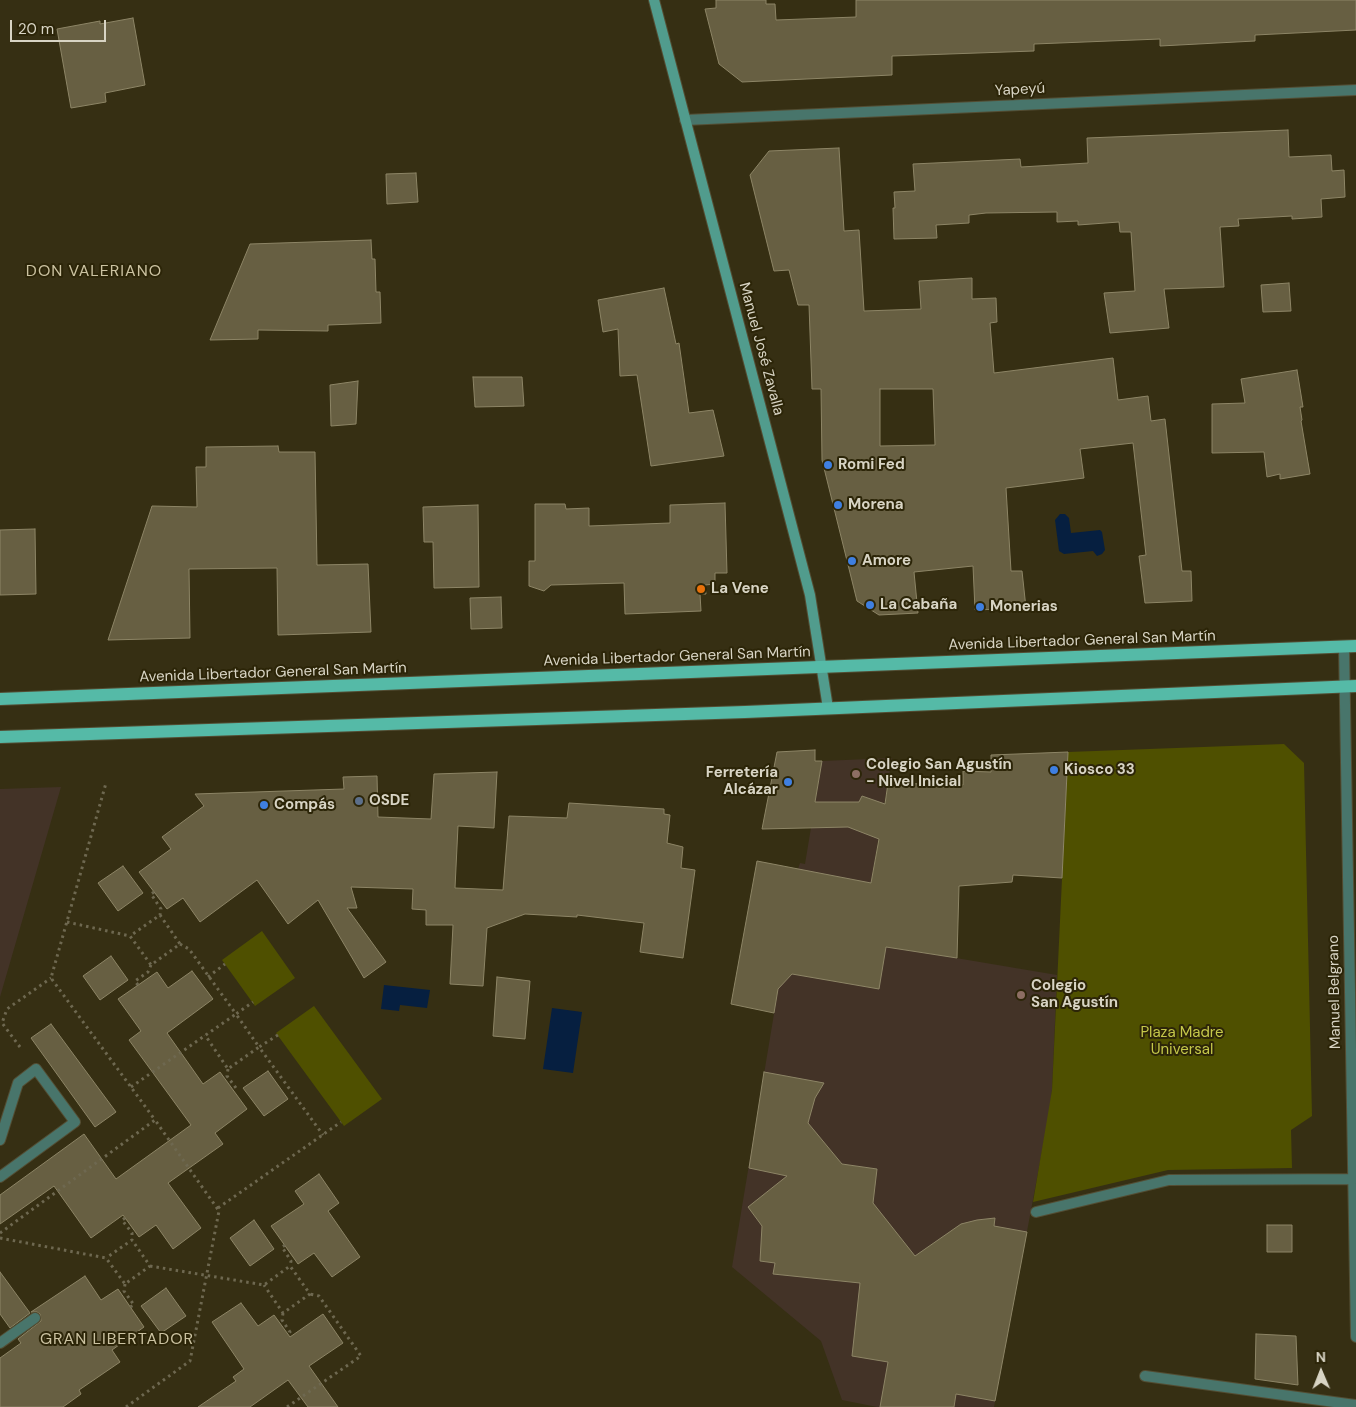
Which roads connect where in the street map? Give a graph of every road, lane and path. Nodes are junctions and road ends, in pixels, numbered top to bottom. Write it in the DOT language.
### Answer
graph roads {
  1 [pos="654,0"];
  2 [pos="1356,90"];
  3 [pos="685,120"];
  4 [pos="1350,646"];
  5 [pos="822,668"];
  6 [pos="1351,686"];
  7 [pos="0,699"];
  8 [pos="828,708"];
  9 [pos="0,737"];
  10 [pos="106,783"];
  11 [pos="154,892"];
  12 [pos="160,915"];
  13 [pos="67,922"];
  14 [pos="130,936"];
  15 [pos="180,944"];
  16 [pos="225,964"];
  17 [pos="150,965"];
  18 [pos="208,976"];
  19 [pos="51,978"];
  20 [pos="138,985"];
  21 [pos="253,1002"];
  22 [pos="236,1014"];
  23 [pos="205,1035"];
  24 [pos="278,1035"];
  25 [pos="20,1047"];
  26 [pos="259,1047"];
  27 [pos="228,1069"];
  28 [pos="131,1087"];
  29 [pos="233,1090"];
  30 [pos="155,1120"];
  31 [pos="341,1122"];
  32 [pos="323,1135"];
  33 [pos="0,1140"];
  34 [pos="0,1177"];
  35 [pos="1353,1180"];
  36 [pos="218,1208"];
  37 [pos="1036,1212"];
  38 [pos="125,1218"];
  39 [pos="0,1233"];
  40 [pos="0,1238"];
  41 [pos="132,1240"];
  42 [pos="285,1245"];
  43 [pos="106,1258"];
  44 [pos="150,1266"];
  45 [pos="290,1266"];
  46 [pos="207,1275"];
  47 [pos="125,1284"];
  48 [pos="264,1285"];
  49 [pos="310,1294"];
  50 [pos="130,1307"];
  51 [pos="284,1313"];
  52 [pos="35,1318"];
  53 [pos="288,1334"];
  54 [pos="1356,1338"];
  55 [pos="0,1343"];
  56 [pos="1145,1376"];
  57 [pos="1356,1405"];
  58 [pos="290,1406"];
  59 [pos="126,1407"];
  1 -- 3 [label="street, Manuel José Zavalla"];
  2 -- 3 [label="street, Yapeyú"];
  3 -- 5 [label="street, Manuel José Zavalla"];
  4 -- 5 [label="main road, Avenida Libertador General San Martín"];
  4 -- 6 [label="street, Manuel Belgrano"];
  5 -- 7 [label="main road, Avenida Libertador General San Martín"];
  5 -- 8 [label="street, Manuel José Zavalla"];
  6 -- 8 [label="main road"];
  6 -- 35 [label="street, Manuel Belgrano"];
  8 -- 9 [label="main road"];
  10 -- 13 [label="path"];
  11 -- 12 [label="path"];
  12 -- 14 [label="path"];
  12 -- 15 [label="path"];
  13 -- 14 [label="path"];
  13 -- 19 [label="path"];
  14 -- 17 [label="path"];
  15 -- 17 [label="path"];
  15 -- 18 [label="path"];
  16 -- 18 [label="path"];
  17 -- 20 [label="path"];
  18 -- 22 [label="path"];
  19 -- 25 [label="path"];
  19 -- 28 [label="path"];
  21 -- 22 [label="path"];
  22 -- 23 [label="path"];
  22 -- 26 [label="path"];
  23 -- 27 [label="path"];
  23 -- 28 [label="path"];
  24 -- 26 [label="path"];
  26 -- 27 [label="path"];
  26 -- 32 [label="path"];
  27 -- 29 [label="path"];
  28 -- 30 [label="path"];
  30 -- 36 [label="path"];
  30 -- 39 [label="path"];
  31 -- 32 [label="path"];
  32 -- 36 [label="path"];
  33 -- 34 [label="street"];
  35 -- 37 [label="street"];
  35 -- 54 [label="street, Manuel Belgrano"];
  36 -- 46 [label="path"];
  38 -- 41 [label="path"];
  40 -- 43 [label="path"];
  41 -- 43 [label="path"];
  41 -- 44 [label="path"];
  42 -- 45 [label="path"];
  43 -- 47 [label="path"];
  44 -- 46 [label="path"];
  44 -- 47 [label="path"];
  45 -- 48 [label="path"];
  45 -- 49 [label="path"];
  46 -- 48 [label="path"];
  46 -- 59 [label="path"];
  47 -- 50 [label="path"];
  48 -- 51 [label="path"];
  49 -- 51 [label="path"];
  49 -- 58 [label="path"];
  51 -- 53 [label="path"];
  52 -- 55 [label="street"];
  56 -- 57 [label="street"];
}
